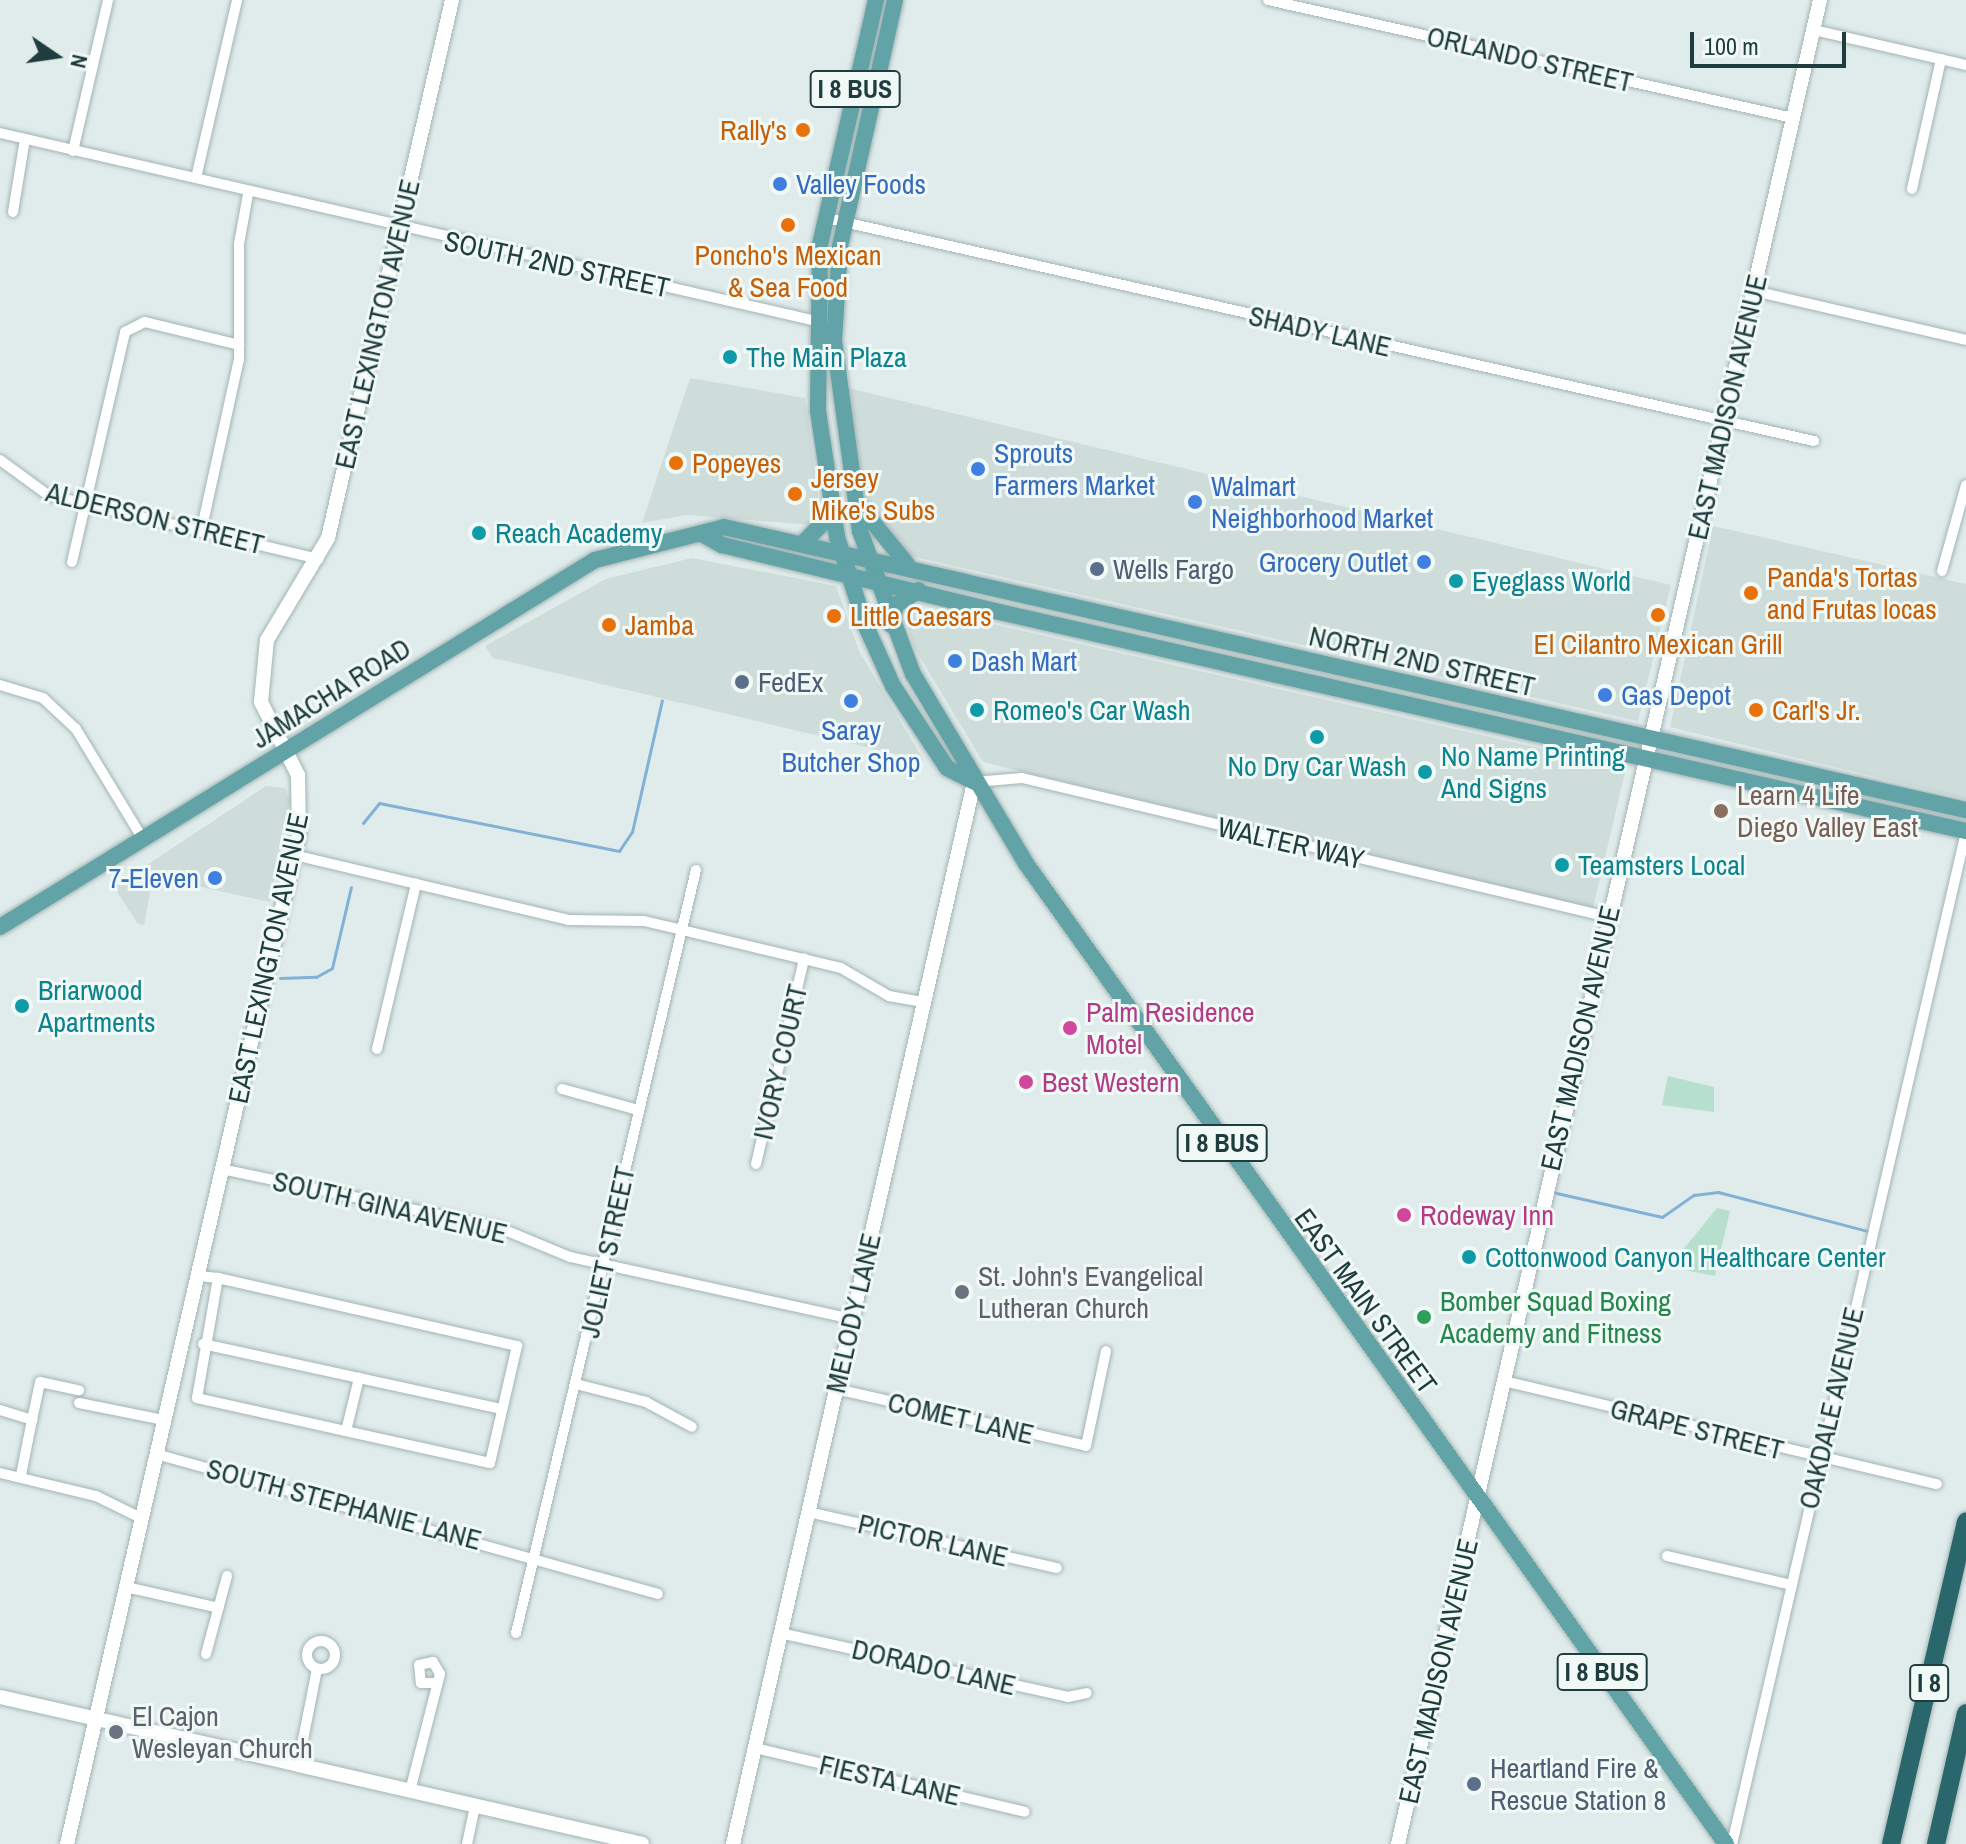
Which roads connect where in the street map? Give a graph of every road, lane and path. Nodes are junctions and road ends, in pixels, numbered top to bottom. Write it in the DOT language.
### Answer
graph roads {
  1 [pos="108,0"];
  2 [pos="237,0"];
  3 [pos="452,0"];
  4 [pos="876,0"];
  5 [pos="895,0"];
  6 [pos="1268,0"];
  7 [pos="1820,0"];
  8 [pos="1814,30"];
  9 [pos="1941,59"];
  10 [pos="1966,65"];
  11 [pos="852,105"];
  12 [pos="869,108"];
  13 [pos="1793,118"];
  14 [pos="0,133"];
  15 [pos="25,139"];
  16 [pos="73,151"];
  17 [pos="196,178"];
  18 [pos="1912,189"];
  19 [pos="248,194"];
  20 [pos="13,212"];
  21 [pos="826,218"];
  22 [pos="845,223"];
  23 [pos="399,229"];
  24 [pos="1754,291"];
  25 [pos="816,320"];
  26 [pos="834,325"];
  27 [pos="1966,340"];
  28 [pos="239,345"];
  29 [pos="1722,420"];
  30 [pos="1814,441"];
  31 [pos="0,460"];
  32 [pos="1966,485"];
  33 [pos="852,490"];
  34 [pos="85,505"];
  35 [pos="833,513"];
  36 [pos="201,532"];
  37 [pos="702,534"];
  38 [pos="802,544"];
  39 [pos="842,553"];
  40 [pos="868,558"];
  41 [pos="319,559"];
  42 [pos="72,562"];
  43 [pos="911,567"];
  44 [pos="1942,571"];
  45 [pos="848,574"];
  46 [pos="876,581"];
  47 [pos="919,590"];
  48 [pos="891,625"];
  49 [pos="1173,629"];
  50 [pos="1211,640"];
  51 [pos="1131,641"];
  52 [pos="1170,650"];
  53 [pos="1292,659"];
  54 [pos="1268,674"];
  55 [pos="0,685"];
  56 [pos="1472,698"];
  57 [pos="1431,711"];
  58 [pos="1649,738"];
  59 [pos="284,754"];
  60 [pos="1645,758"];
  61 [pos="974,782"];
  62 [pos="1966,810"];
  63 [pos="1966,832"];
  64 [pos="143,839"];
  65 [pos="294,855"];
  66 [pos="696,870"];
  67 [pos="416,884"];
  68 [pos="1608,917"];
  69 [pos="0,927"];
  70 [pos="682,930"];
  71 [pos="804,959"];
  72 [pos="923,1002"];
  73 [pos="377,1049"];
  74 [pos="562,1089"];
  75 [pos="638,1110"];
  76 [pos="756,1164"];
  77 [pos="221,1169"];
  78 [pos="604,1262"];
  79 [pos="198,1276"];
  80 [pos="218,1278"];
  81 [pos="852,1319"];
  82 [pos="203,1344"];
  83 [pos="1106,1351"];
  84 [pos="359,1378"];
  85 [pos="1504,1381"];
  86 [pos="576,1384"];
  87 [pos="836,1389"];
  88 [pos="79,1390"];
  89 [pos="79,1403"];
  90 [pos="502,1409"];
  91 [pos="0,1410"];
  92 [pos="32,1420"];
  93 [pos="164,1420"];
  94 [pos="692,1427"];
  95 [pos="346,1431"];
  96 [pos="156,1454"];
  97 [pos="1818,1459"];
  98 [pos="0,1473"];
  99 [pos="21,1475"];
  100 [pos="1937,1484"];
  101 [pos="1477,1499"];
  102 [pos="808,1512"];
  103 [pos="141,1518"];
  104 [pos="1966,1522"];
  105 [pos="1667,1556"];
  106 [pos="530,1560"];
  107 [pos="1057,1568"];
  108 [pos="227,1576"];
  109 [pos="1792,1585"];
  110 [pos="126,1587"];
  111 [pos="658,1594"];
  112 [pos="219,1608"];
  113 [pos="516,1633"];
  114 [pos="780,1633"];
  115 [pos="206,1654"];
  116 [pos="317,1669"];
  117 [pos="436,1683"];
  118 [pos="1087,1693"];
  119 [pos="0,1697"];
  120 [pos="1966,1713"];
  121 [pos="95,1719"];
  122 [pos="755,1748"];
  123 [pos="296,1764"];
  124 [pos="410,1791"];
  125 [pos="475,1807"];
  126 [pos="1025,1812"];
  127 [pos="597,1840"];
  128 [pos="67,1844"];
  129 [pos="467,1844"];
  130 [pos="642,1844"];
  131 [pos="733,1844"];
  132 [pos="1398,1844"];
  133 [pos="1726,1844"];
  134 [pos="1732,1844"];
  135 [pos="1891,1844"];
  136 [pos="1936,1844"];
  1 -- 16 [label="street"];
  2 -- 17 [label="street"];
  3 -- 23 [label="street, EAST LEXINGTON AVENUE"];
  4 -- 11 [label="main road, EAST MAIN STREET / I 8 BUS"];
  5 -- 12 [label="main road, EAST MAIN STREET / I 8 BUS"];
  6 -- 13 [label="street, ORLANDO STREET"];
  7 -- 8 [label="street, EAST MADISON AVENUE"];
  8 -- 9 [label="street"];
  8 -- 13 [label="street, EAST MADISON AVENUE"];
  9 -- 10 [label="street"];
  9 -- 18 [label="street"];
  11 -- 12 [label="main road"];
  11 -- 21 [label="main road, EAST MAIN STREET / I 8 BUS"];
  12 -- 22 [label="main road, EAST MAIN STREET / I 8 BUS"];
  13 -- 24 [label="street, EAST MADISON AVENUE"];
  14 -- 15 [label="street, SOUTH 2ND STREET"];
  15 -- 16 [label="street, SOUTH 2ND STREET"];
  15 -- 20 [label="street"];
  16 -- 17 [label="street, SOUTH 2ND STREET"];
  17 -- 19 [label="street, SOUTH 2ND STREET"];
  19 -- 23 [label="street, SOUTH 2ND STREET"];
  19 -- 28 [label="street"];
  21 -- 22 [label="street, SHADY LANE"];
  21 -- 25 [label="main road, EAST MAIN STREET / I 8 BUS"];
  22 -- 26 [label="main road, EAST MAIN STREET / I 8 BUS"];
  22 -- 29 [label="street, SHADY LANE"];
  23 -- 25 [label="street, SOUTH 2ND STREET"];
  23 -- 41 [label="street, EAST LEXINGTON AVENUE"];
  24 -- 27 [label="street"];
  24 -- 29 [label="street, EAST MADISON AVENUE"];
  25 -- 26 [label="street, SOUTH 2ND STREET"];
  25 -- 35 [label="main road, EAST MAIN STREET / I 8 BUS"];
  26 -- 33 [label="main road, EAST MAIN STREET / I 8 BUS"];
  28 -- 34 [label="street"];
  28 -- 36 [label="street"];
  29 -- 30 [label="street, SHADY LANE"];
  29 -- 58 [label="street, EAST MADISON AVENUE"];
  31 -- 34 [label="street, ALDERSON STREET"];
  32 -- 44 [label="street"];
  33 -- 40 [label="main road, EAST MAIN STREET / I 8 BUS"];
  33 -- 43 [label="main road"];
  34 -- 36 [label="street, ALDERSON STREET"];
  34 -- 42 [label="street"];
  35 -- 38 [label="main road"];
  35 -- 39 [label="main road, EAST MAIN STREET / I 8 BUS"];
  36 -- 41 [label="street, ALDERSON STREET"];
  37 -- 38 [label="main road, JAMACHA ROAD"];
  37 -- 45 [label="main road, JAMACHA ROAD"];
  37 -- 59 [label="main road, JAMACHA ROAD"];
  38 -- 39 [label="main road, JAMACHA ROAD"];
  39 -- 40 [label="main road, JAMACHA ROAD"];
  39 -- 45 [label="main road, EAST MAIN STREET / I 8 BUS"];
  40 -- 43 [label="main road, NORTH 2ND STREET"];
  40 -- 46 [label="main road, EAST MAIN STREET / I 8 BUS"];
  41 -- 59 [label="street, EAST LEXINGTON AVENUE"];
  43 -- 49 [label="main road, NORTH 2ND STREET"];
  45 -- 46 [label="main road, JAMACHA ROAD"];
  45 -- 61 [label="main road, EAST MAIN STREET / I 8 BUS"];
  46 -- 47 [label="main road, NORTH 2ND STREET"];
  46 -- 48 [label="main road, EAST MAIN STREET / I 8 BUS"];
  47 -- 48 [label="main road"];
  47 -- 51 [label="main road, NORTH 2ND STREET"];
  48 -- 61 [label="main road, EAST MAIN STREET / I 8 BUS"];
  49 -- 50 [label="main road, NORTH 2ND STREET"];
  49 -- 51 [label="main road"];
  50 -- 52 [label="main road"];
  50 -- 53 [label="main road, NORTH 2ND STREET"];
  51 -- 52 [label="main road, NORTH 2ND STREET"];
  52 -- 54 [label="main road, NORTH 2ND STREET"];
  53 -- 54 [label="main road"];
  53 -- 56 [label="main road, NORTH 2ND STREET"];
  54 -- 57 [label="main road, NORTH 2ND STREET"];
  55 -- 64 [label="street"];
  56 -- 57 [label="main road"];
  56 -- 58 [label="main road, NORTH 2ND STREET"];
  57 -- 60 [label="main road, NORTH 2ND STREET"];
  58 -- 60 [label="street, EAST MADISON AVENUE"];
  58 -- 62 [label="main road, NORTH 2ND STREET"];
  59 -- 64 [label="main road, JAMACHA ROAD"];
  59 -- 65 [label="street, EAST LEXINGTON AVENUE"];
  60 -- 63 [label="main road, NORTH 2ND STREET"];
  60 -- 68 [label="street, EAST MADISON AVENUE"];
  61 -- 68 [label="street, WALTER WAY"];
  61 -- 72 [label="street, MELODY LANE"];
  61 -- 101 [label="main road, EAST MAIN STREET / I 8 BUS"];
  63 -- 97 [label="street, OAKDALE AVENUE"];
  64 -- 69 [label="main road, JAMACHA ROAD"];
  65 -- 67 [label="street"];
  65 -- 77 [label="street, EAST LEXINGTON AVENUE"];
  66 -- 70 [label="street, JOLIET STREET"];
  67 -- 70 [label="street"];
  67 -- 73 [label="street"];
  68 -- 85 [label="street, EAST MADISON AVENUE"];
  70 -- 71 [label="street"];
  70 -- 75 [label="street, JOLIET STREET"];
  71 -- 72 [label="street"];
  71 -- 76 [label="street, IVORY COURT"];
  72 -- 81 [label="street, MELODY LANE"];
  74 -- 75 [label="street"];
  75 -- 78 [label="street, JOLIET STREET"];
  77 -- 78 [label="street, SOUTH GINA AVENUE"];
  77 -- 79 [label="street, EAST LEXINGTON AVENUE"];
  78 -- 81 [label="street, SOUTH GINA AVENUE"];
  78 -- 86 [label="street, JOLIET STREET"];
  79 -- 80 [label="street"];
  79 -- 93 [label="street, EAST LEXINGTON AVENUE"];
  80 -- 82 [label="street"];
  80 -- 90 [label="street"];
  81 -- 87 [label="street, MELODY LANE"];
  82 -- 84 [label="street"];
  82 -- 95 [label="street"];
  83 -- 87 [label="street, COMET LANE"];
  84 -- 90 [label="street"];
  84 -- 95 [label="street"];
  85 -- 97 [label="street, GRAPE STREET"];
  85 -- 101 [label="street, EAST MADISON AVENUE"];
  86 -- 94 [label="street"];
  86 -- 106 [label="street, JOLIET STREET"];
  87 -- 102 [label="street, MELODY LANE"];
  88 -- 92 [label="street"];
  89 -- 93 [label="street"];
  90 -- 95 [label="street"];
  91 -- 92 [label="street"];
  92 -- 99 [label="street"];
  93 -- 96 [label="street, EAST LEXINGTON AVENUE"];
  96 -- 103 [label="street, EAST LEXINGTON AVENUE"];
  96 -- 106 [label="street, SOUTH STEPHANIE LANE"];
  97 -- 100 [label="street, GRAPE STREET"];
  97 -- 109 [label="street, OAKDALE AVENUE"];
  98 -- 99 [label="street"];
  99 -- 103 [label="street"];
  101 -- 132 [label="street, EAST MADISON AVENUE"];
  101 -- 133 [label="main road, EAST MAIN STREET / I 8 BUS"];
  102 -- 107 [label="street, PICTOR LANE"];
  102 -- 114 [label="street, MELODY LANE"];
  103 -- 110 [label="street, EAST LEXINGTON AVENUE"];
  104 -- 135 [label="highway, I 8"];
  105 -- 109 [label="street"];
  106 -- 111 [label="street, SOUTH STEPHANIE LANE"];
  106 -- 113 [label="street, JOLIET STREET"];
  108 -- 112 [label="street"];
  109 -- 134 [label="street, OAKDALE AVENUE"];
  110 -- 112 [label="street"];
  110 -- 121 [label="street, EAST LEXINGTON AVENUE"];
  112 -- 115 [label="street"];
  114 -- 118 [label="street, DORADO LANE"];
  114 -- 122 [label="street, MELODY LANE"];
  116 -- 123 [label="street"];
  117 -- 124 [label="street"];
  119 -- 121 [label="street"];
  120 -- 136 [label="highway, I 8"];
  121 -- 123 [label="street"];
  121 -- 128 [label="street, EAST LEXINGTON AVENUE"];
  122 -- 126 [label="street, FIESTA LANE"];
  122 -- 131 [label="street, MELODY LANE"];
  123 -- 124 [label="street"];
  124 -- 125 [label="street"];
  125 -- 127 [label="street"];
  125 -- 129 [label="street"];
  127 -- 130 [label="street"];
}
